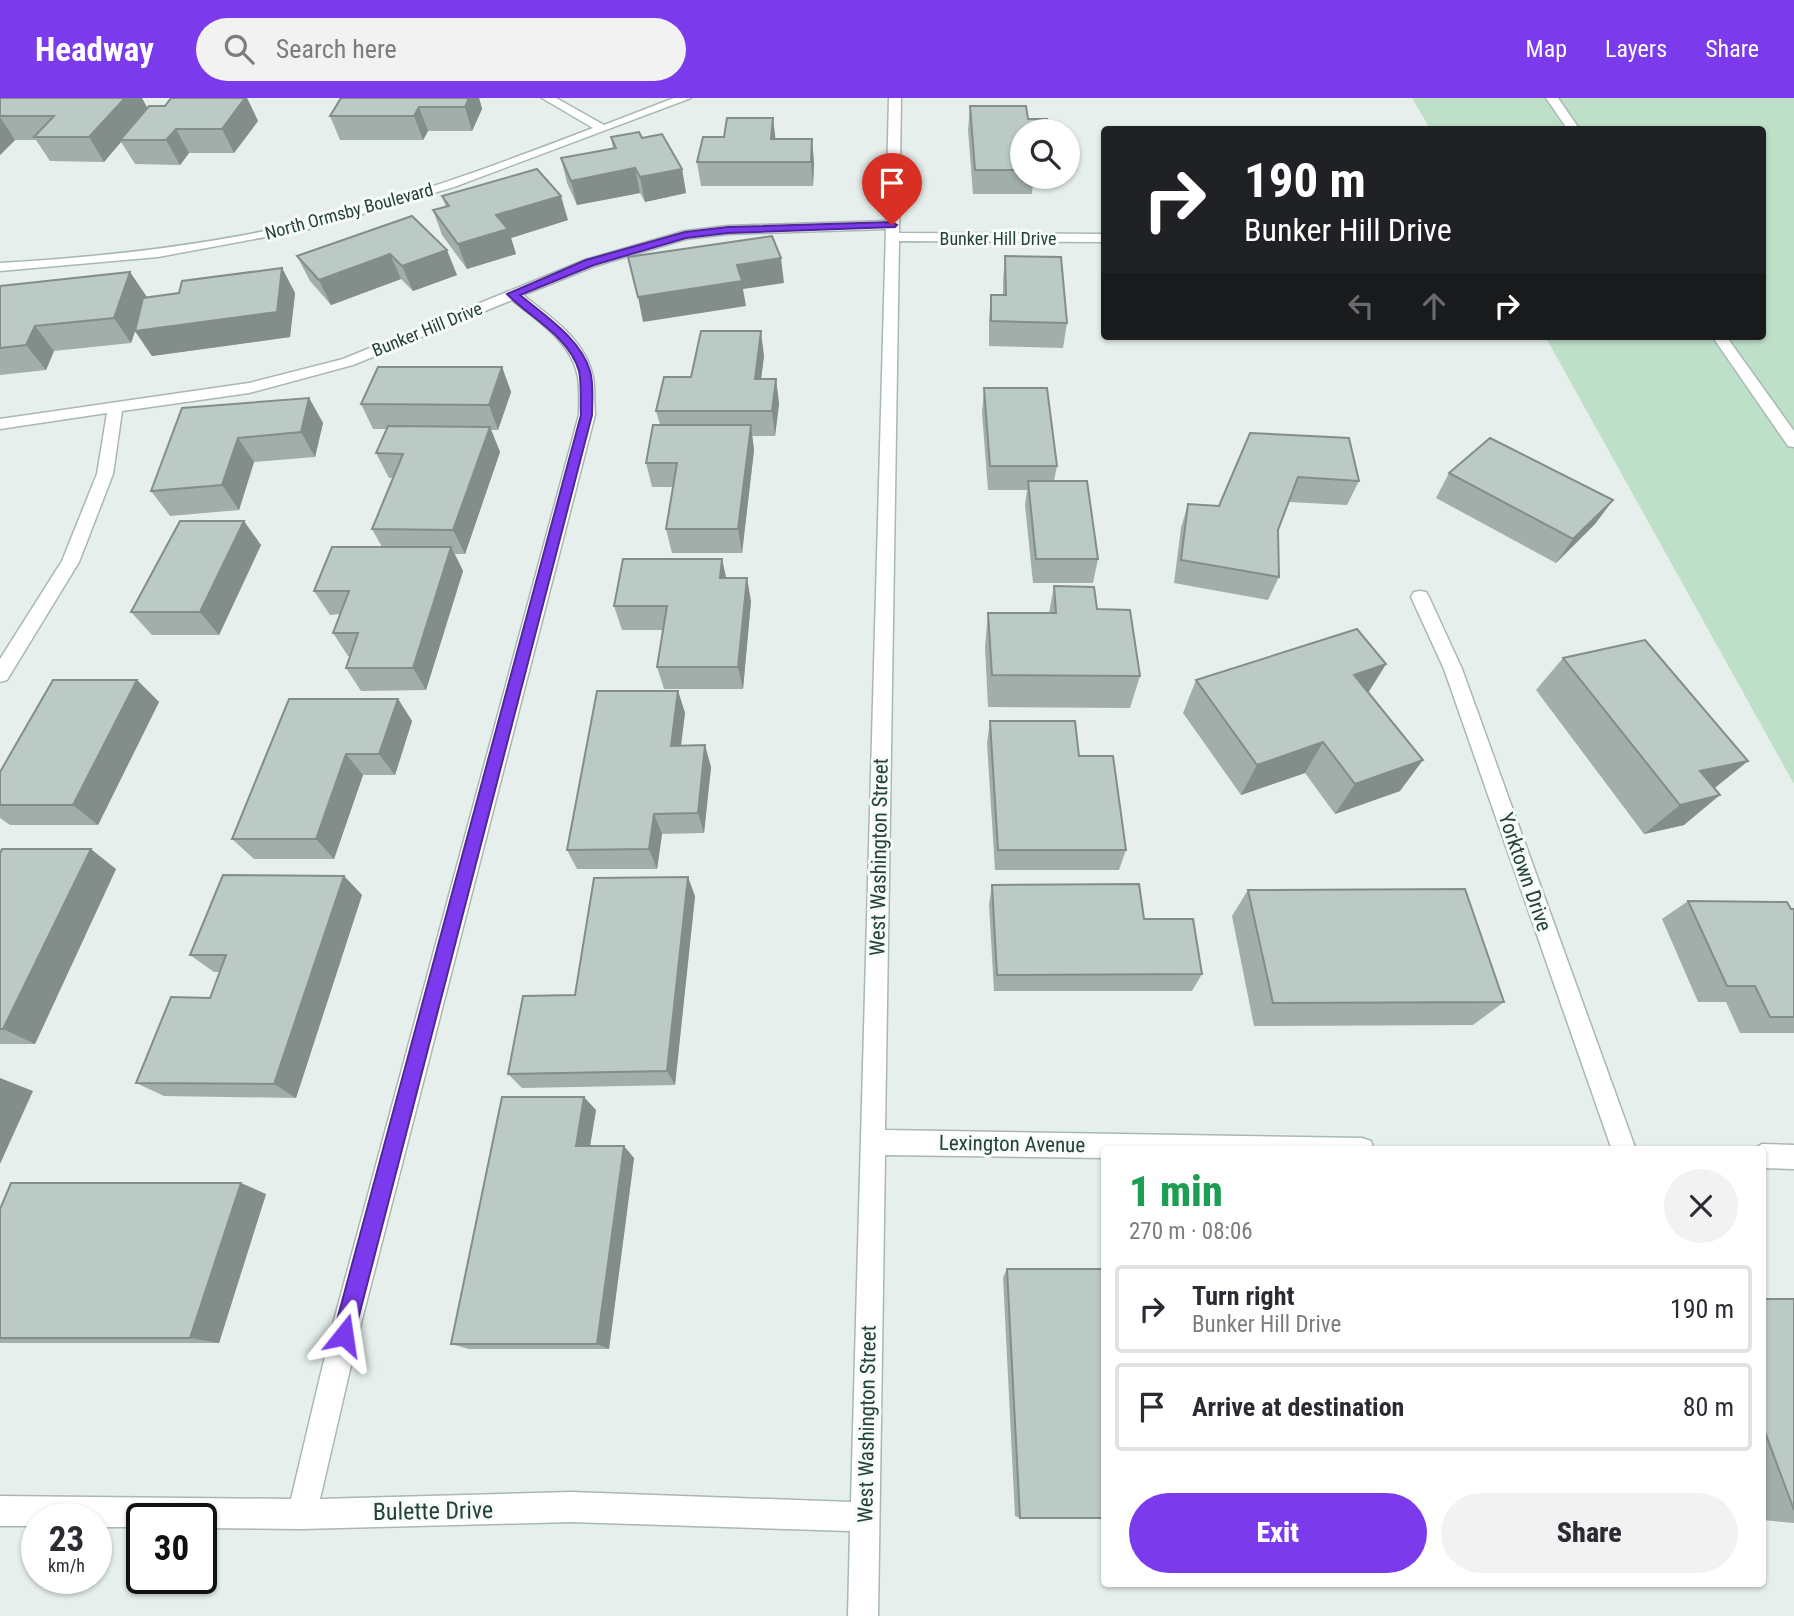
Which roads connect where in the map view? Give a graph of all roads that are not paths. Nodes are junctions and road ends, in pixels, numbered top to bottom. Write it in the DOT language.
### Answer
graph roads {
  1 [pos="548,98"];
  2 [pos="685,98"];
  3 [pos="895,98"];
  4 [pos="1552,98"];
  5 [pos="1571,126"];
  6 [pos="603,128"];
  7 [pos="892,231"];
  8 [pos="1101,238"];
  9 [pos="0,267"];
  10 [pos="513,294"];
  11 [pos="1722,340"];
  12 [pos="115,409"];
  13 [pos="0,424"];
  14 [pos="1794,442"];
  15 [pos="1420,597"];
  16 [pos="0,675"];
  17 [pos="872,1142"];
  18 [pos="1117,1146"];
  19 [pos="1623,1146"];
  20 [pos="1766,1156"];
  21 [pos="1794,1157"];
  22 [pos="0,1511"];
  23 [pos="302,1514"];
  24 [pos="865,1517"];
  25 [pos="863,1616"];
  1 -- 6 [label="street"];
  2 -- 6 [label="street, North Ormsby Boulevard"];
  3 -- 7 [label="street, West Washington Street"];
  4 -- 5 [label="street"];
  6 -- 9 [label="street, North Ormsby Boulevard"];
  7 -- 8 [label="street, Bunker Hill Drive"];
  7 -- 10 [label="street, Bunker Hill Drive"];
  7 -- 17 [label="street, West Washington Street"];
  10 -- 12 [label="street, Bunker Hill Drive"];
  10 -- 23 [label="street"];
  11 -- 14 [label="street"];
  12 -- 13 [label="street, Bunker Hill Drive"];
  12 -- 16 [label="street"];
  15 -- 19 [label="street, Yorktown Drive"];
  17 -- 18 [label="street, Lexington Avenue"];
  17 -- 24 [label="street, West Washington Street"];
  20 -- 21 [label="street"];
  22 -- 23 [label="street, Bulette Drive"];
  23 -- 24 [label="street, Bulette Drive"];
  24 -- 25 [label="street, West Washington Street"];
}
